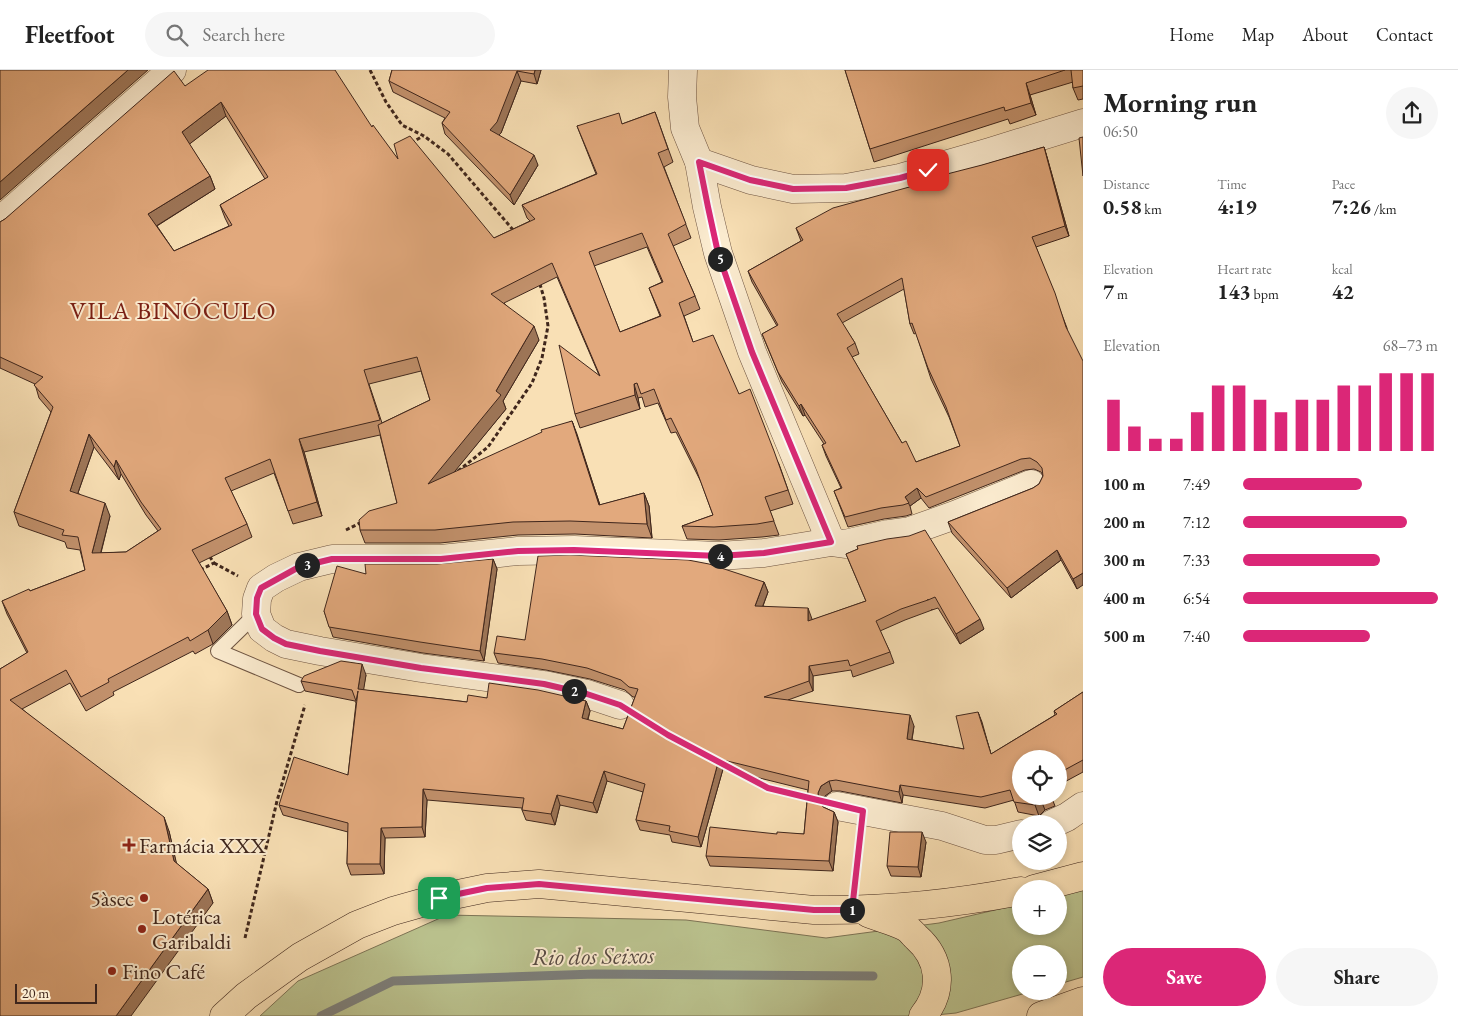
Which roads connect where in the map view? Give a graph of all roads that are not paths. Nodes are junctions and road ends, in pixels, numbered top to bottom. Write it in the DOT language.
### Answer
graph roads {
  1 [pos="172,70"];
  2 [pos="683,70"];
  3 [pos="1083,123"];
  4 [pos="699,162"];
  5 [pos="0,221"];
  6 [pos="1031,484"];
  7 [pos="831,542"];
  8 [pos="256,614"];
  9 [pos="299,685"];
  10 [pos="620,705"];
  11 [pos="837,806"];
  12 [pos="1083,806"];
  13 [pos="1067,817"];
  14 [pos="1012,836"];
  15 [pos="1083,876"];
  16 [pos="1067,880"];
  17 [pos="1012,893"];
  18 [pos="857,910"];
  19 [pos="1083,1001"];
  20 [pos="224,1016"];
  21 [pos="922,1016"];
  22 [pos="1041,1016"];
  1 -- 5 [label="street"];
  2 -- 4 [label="street"];
  3 -- 4 [label="street"];
  4 -- 7 [label="street"];
  6 -- 7 [label="street"];
  7 -- 8 [label="street"];
  8 -- 9 [label="lane"];
  8 -- 10 [label="street"];
  11 -- 14 [label="street"];
  12 -- 13 [label="street"];
  15 -- 16 [label="main road"];
  17 -- 18 [label="main road"];
  18 -- 20 [label="main road"];
  18 -- 21 [label="main road"];
  19 -- 22 [label="main road"];
}
